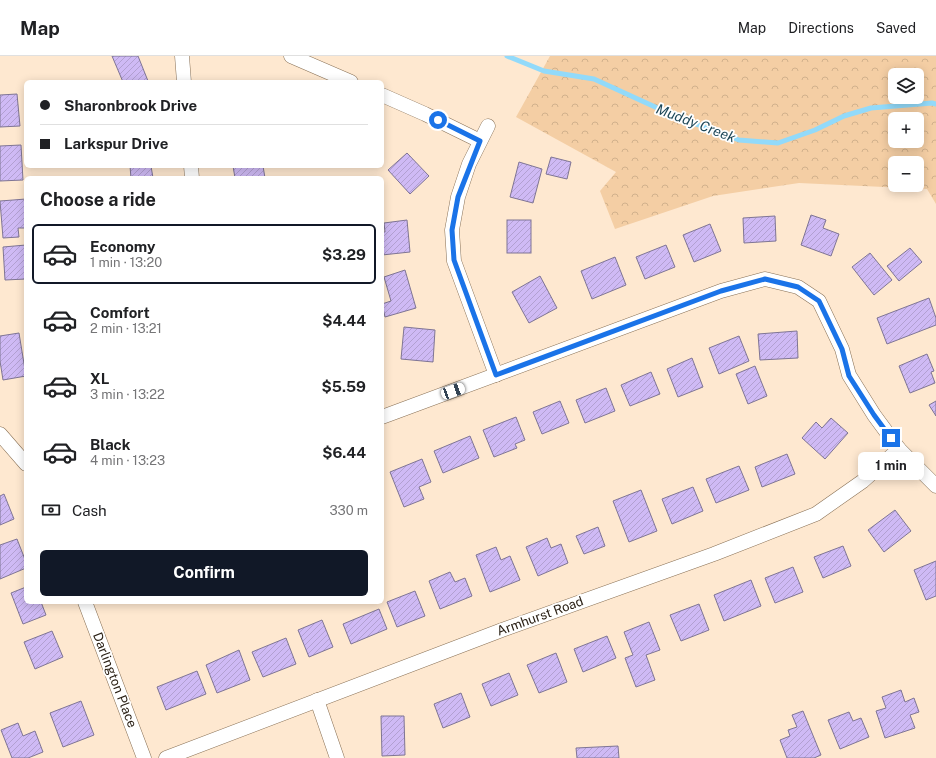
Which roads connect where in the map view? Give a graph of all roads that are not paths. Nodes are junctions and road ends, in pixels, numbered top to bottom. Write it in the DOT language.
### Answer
graph roads {
  1 [pos="182,56"];
  2 [pos="291,56"];
  3 [pos="184,80"];
  4 [pos="346,80"];
  5 [pos="384,96"];
  6 [pos="488,126"];
  7 [pos="480,141"];
  8 [pos="496,375"];
  9 [pos="384,416"];
  10 [pos="0,434"];
  11 [pos="899,449"];
  12 [pos="24,462"];
  13 [pos="936,486"];
  14 [pos="86,604"];
  15 [pos="317,700"];
  16 [pos="144,758"];
  17 [pos="166,758"];
  18 [pos="337,758"];
  1 -- 3 [label="street"];
  2 -- 4 [label="street"];
  5 -- 7 [label="street"];
  6 -- 7 [label="street"];
  7 -- 8 [label="street"];
  8 -- 9 [label="street"];
  8 -- 11 [label="street"];
  10 -- 12 [label="street"];
  11 -- 13 [label="street"];
  11 -- 15 [label="street, Armhurst Road"];
  14 -- 16 [label="street, Darlington Place"];
  15 -- 17 [label="street, Armhurst Road"];
  15 -- 18 [label="street"];
}
